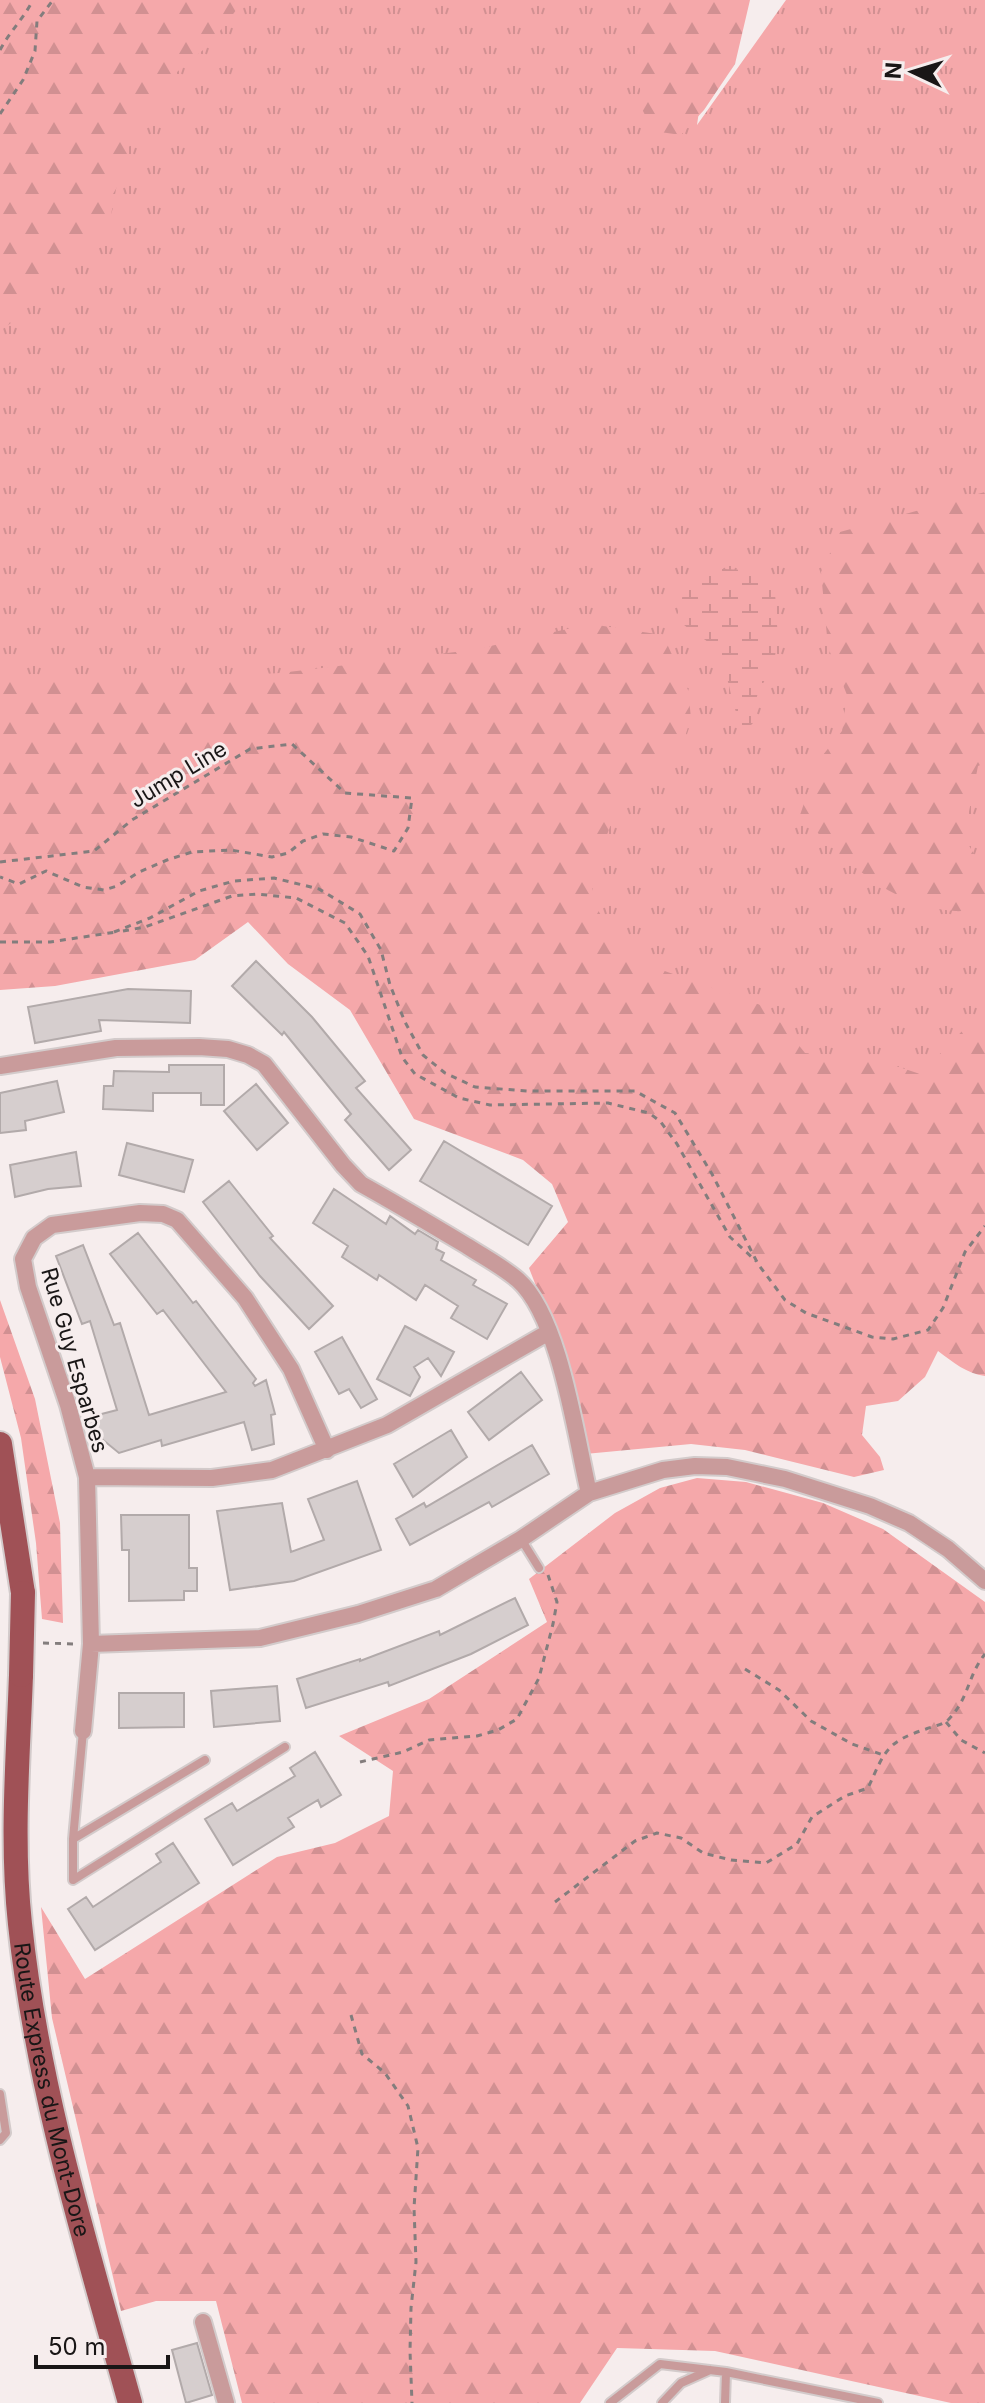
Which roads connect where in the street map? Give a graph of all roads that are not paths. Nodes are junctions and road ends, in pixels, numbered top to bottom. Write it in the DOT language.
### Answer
graph roads {
  1 [pos="0,1066"];
  2 [pos="549,1332"];
  3 [pos="0,1444"];
  4 [pos="327,1450"];
  5 [pos="87,1477"];
  6 [pos="589,1493"];
  7 [pos="521,1539"];
  8 [pos="539,1568"];
  9 [pos="985,1581"];
  10 [pos="91,1644"];
  11 [pos="83,1731"];
  12 [pos="285,1747"];
  13 [pos="205,1760"];
  14 [pos="73,1839"];
  15 [pos="0,2094"];
  16 [pos="0,2140"];
  17 [pos="203,2322"];
  18 [pos="710,2370"];
  19 [pos="726,2372"];
  20 [pos="130,2403"];
  21 [pos="226,2403"];
  22 [pos="610,2403"];
  23 [pos="662,2403"];
  24 [pos="725,2403"];
  25 [pos="878,2403"];
  1 -- 2 [label="street"];
  2 -- 4 [label="street"];
  2 -- 6 [label="street"];
  3 -- 20 [label="main road, Route Express du Mont-Dore, bridge"];
  4 -- 5 [label="street"];
  4 -- 5 [label="street, Rue Guy Esparbes"];
  5 -- 10 [label="street, Rue Guy Esparbes"];
  6 -- 7 [label="street"];
  6 -- 9 [label="street"];
  7 -- 8 [label="lane"];
  7 -- 10 [label="street"];
  10 -- 11 [label="street, Rue Guy Esparbes"];
  11 -- 14 [label="lane"];
  12 -- 14 [label="lane"];
  13 -- 14 [label="lane"];
  15 -- 16 [label="lane"];
  17 -- 21 [label="street"];
  18 -- 19 [label="lane"];
  18 -- 22 [label="lane"];
  18 -- 23 [label="lane"];
  19 -- 24 [label="lane"];
  19 -- 25 [label="lane"];
}
